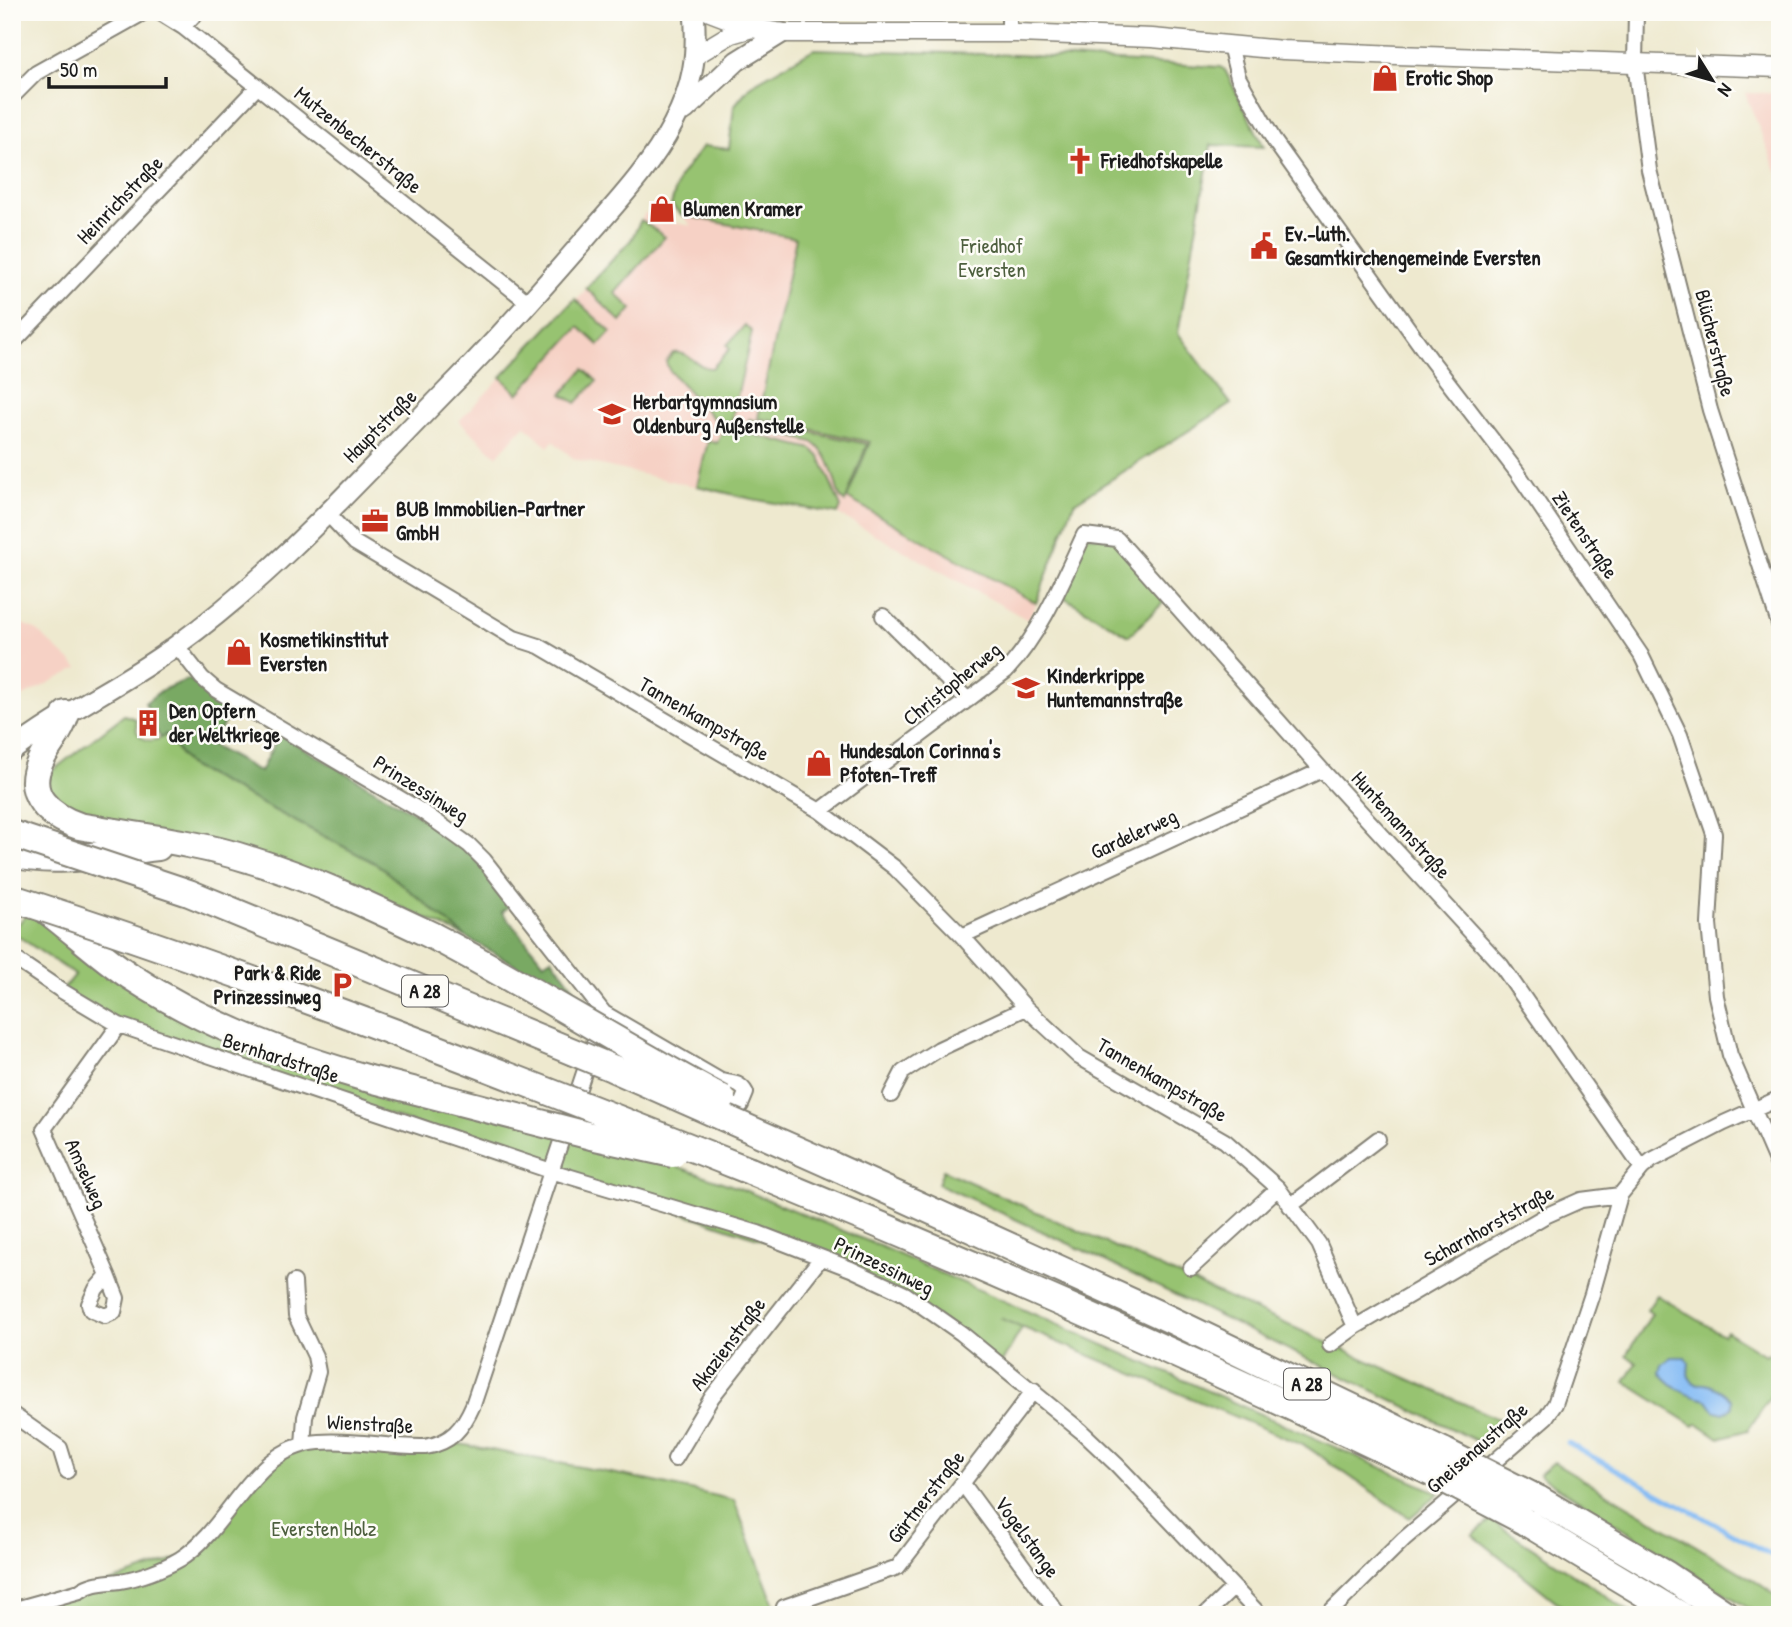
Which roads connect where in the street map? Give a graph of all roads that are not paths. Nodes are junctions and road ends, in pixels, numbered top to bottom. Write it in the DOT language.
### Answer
graph roads {
  1 [pos="145,12"];
  2 [pos="159,12"];
  3 [pos="197,12"];
  4 [pos="694,12"];
  5 [pos="710,12"];
  6 [pos="1009,12"];
  7 [pos="1636,12"];
  8 [pos="183,27"];
  9 [pos="752,28"];
  10 [pos="782,33"];
  11 [pos="1009,33"];
  12 [pos="1230,45"];
  13 [pos="696,55"];
  14 [pos="1635,63"];
  15 [pos="731,66"];
  16 [pos="1780,68"];
  17 [pos="258,86"];
  18 [pos="12,97"];
  19 [pos="675,120"];
  20 [pos="529,303"];
  21 [pos="12,344"];
  22 [pos="326,512"];
  23 [pos="1101,536"];
  24 [pos="883,617"];
  25 [pos="1780,627"];
  26 [pos="177,646"];
  27 [pos="968,700"];
  28 [pos="66,714"];
  29 [pos="12,751"];
  30 [pos="1322,770"];
  31 [pos="820,811"];
  32 [pos="12,834"];
  33 [pos="184,845"];
  34 [pos="12,854"];
  35 [pos="12,887"];
  36 [pos="12,898"];
  37 [pos="962,936"];
  38 [pos="12,957"];
  39 [pos="1026,1008"];
  40 [pos="604,1013"];
  41 [pos="119,1025"];
  42 [pos="721,1081"];
  43 [pos="891,1095"];
  44 [pos="1780,1098"];
  45 [pos="1753,1111"];
  46 [pos="1378,1139"];
  47 [pos="831,1166"];
  48 [pos="1642,1168"];
  49 [pos="1780,1170"];
  50 [pos="551,1171"];
  51 [pos="750,1171"];
  52 [pos="1278,1188"];
  53 [pos="1620,1195"];
  54 [pos="1290,1206"];
  55 [pos="821,1258"];
  56 [pos="1191,1268"];
  57 [pos="108,1275"];
  58 [pos="294,1282"];
  59 [pos="1355,1326"];
  60 [pos="1330,1345"];
  61 [pos="1034,1390"];
  62 [pos="12,1414"];
  63 [pos="303,1445"];
  64 [pos="675,1460"];
  65 [pos="1439,1462"];
  66 [pos="67,1471"];
  67 [pos="962,1484"];
  68 [pos="1233,1588"];
  69 [pos="12,1610"];
  70 [pos="783,1611"];
  71 [pos="1059,1615"];
  72 [pos="1205,1615"];
  73 [pos="1260,1615"];
  74 [pos="1327,1615"];
  75 [pos="1680,1615"];
  76 [pos="1727,1615"];
  1 -- 18 [label="street"];
  2 -- 8 [label="street, Mutzenbecherstraße"];
  3 -- 8 [label="street"];
  4 -- 13 [label="main road, Hauptstraße"];
  5 -- 9 [label="street"];
  6 -- 11 [label="street"];
  7 -- 14 [label="street, Blücherstraße"];
  8 -- 17 [label="street, Mutzenbecherstraße"];
  9 -- 10 [label="street"];
  9 -- 13 [label="street"];
  10 -- 11 [label="street"];
  10 -- 15 [label="main road"];
  11 -- 12 [label="street"];
  12 -- 14 [label="street"];
  12 -- 45 [label="street, Zietenstraße"];
  13 -- 15 [label="main road"];
  13 -- 19 [label="main road, Hauptstraße"];
  14 -- 16 [label="street"];
  14 -- 25 [label="street, Blücherstraße"];
  15 -- 19 [label="main road"];
  17 -- 20 [label="street, Mutzenbecherstraße"];
  17 -- 21 [label="street, Heinrichstraße"];
  19 -- 20 [label="main road, Hauptstraße"];
  20 -- 22 [label="main road, Hauptstraße"];
  22 -- 26 [label="main road, Hauptstraße"];
  22 -- 31 [label="street, Tannenkampstraße"];
  23 -- 27 [label="street, Christopherweg"];
  23 -- 30 [label="street, Huntemannstraße"];
  24 -- 27 [label="street"];
  26 -- 28 [label="main road, Hauptstraße"];
  26 -- 40 [label="street, Prinzessinweg"];
  27 -- 31 [label="street, Christopherweg"];
  28 -- 29 [label="main road, Hauptstraße"];
  28 -- 33 [label="highway"];
  30 -- 37 [label="street, Gardelerweg"];
  30 -- 48 [label="street, Huntemannstraße"];
  31 -- 37 [label="street, Tannenkampstraße"];
  32 -- 47 [label="highway, A 28, bridge"];
  33 -- 34 [label="highway"];
  33 -- 47 [label="highway, bridge"];
  35 -- 51 [label="highway, bridge"];
  36 -- 51 [label="highway, A 28, bridge"];
  37 -- 39 [label="street, Tannenkampstraße"];
  38 -- 41 [label="street, Bernhardstraße"];
  39 -- 43 [label="street"];
  39 -- 52 [label="street, Tannenkampstraße"];
  40 -- 42 [label="street, Prinzessinweg"];
  40 -- 50 [label="street"];
  41 -- 50 [label="street, Bernhardstraße"];
  41 -- 57 [label="street, Amselweg"];
  44 -- 45 [label="street"];
  45 -- 48 [label="street"];
  45 -- 49 [label="street, Zietenstraße"];
  46 -- 54 [label="street"];
  47 -- 65 [label="highway, A 28"];
  48 -- 53 [label="street"];
  50 -- 55 [label="street, Prinzessinweg"];
  50 -- 63 [label="street, Wienstraße"];
  51 -- 65 [label="highway, A 28"];
  52 -- 54 [label="street, Tannenkampstraße"];
  52 -- 56 [label="street"];
  53 -- 59 [label="street, Scharnhorststraße"];
  53 -- 74 [label="street, Gneisenaustraße"];
  54 -- 59 [label="street, Tannenkampstraße"];
  55 -- 61 [label="street, Prinzessinweg"];
  55 -- 64 [label="street, Akazienstraße"];
  58 -- 63 [label="street"];
  59 -- 60 [label="street, Scharnhorststraße"];
  61 -- 67 [label="street, Gärtnerstraße"];
  61 -- 68 [label="street, Prinzessinweg"];
  62 -- 66 [label="street"];
  63 -- 69 [label="street, Wienstraße"];
  65 -- 75 [label="highway, A 28, bridge"];
  65 -- 76 [label="highway, A 28, bridge"];
  67 -- 70 [label="street, Gärtnerstraße"];
  67 -- 71 [label="street, Vogelstange"];
  68 -- 72 [label="street"];
  68 -- 73 [label="street, Prinzessinweg"];
}
